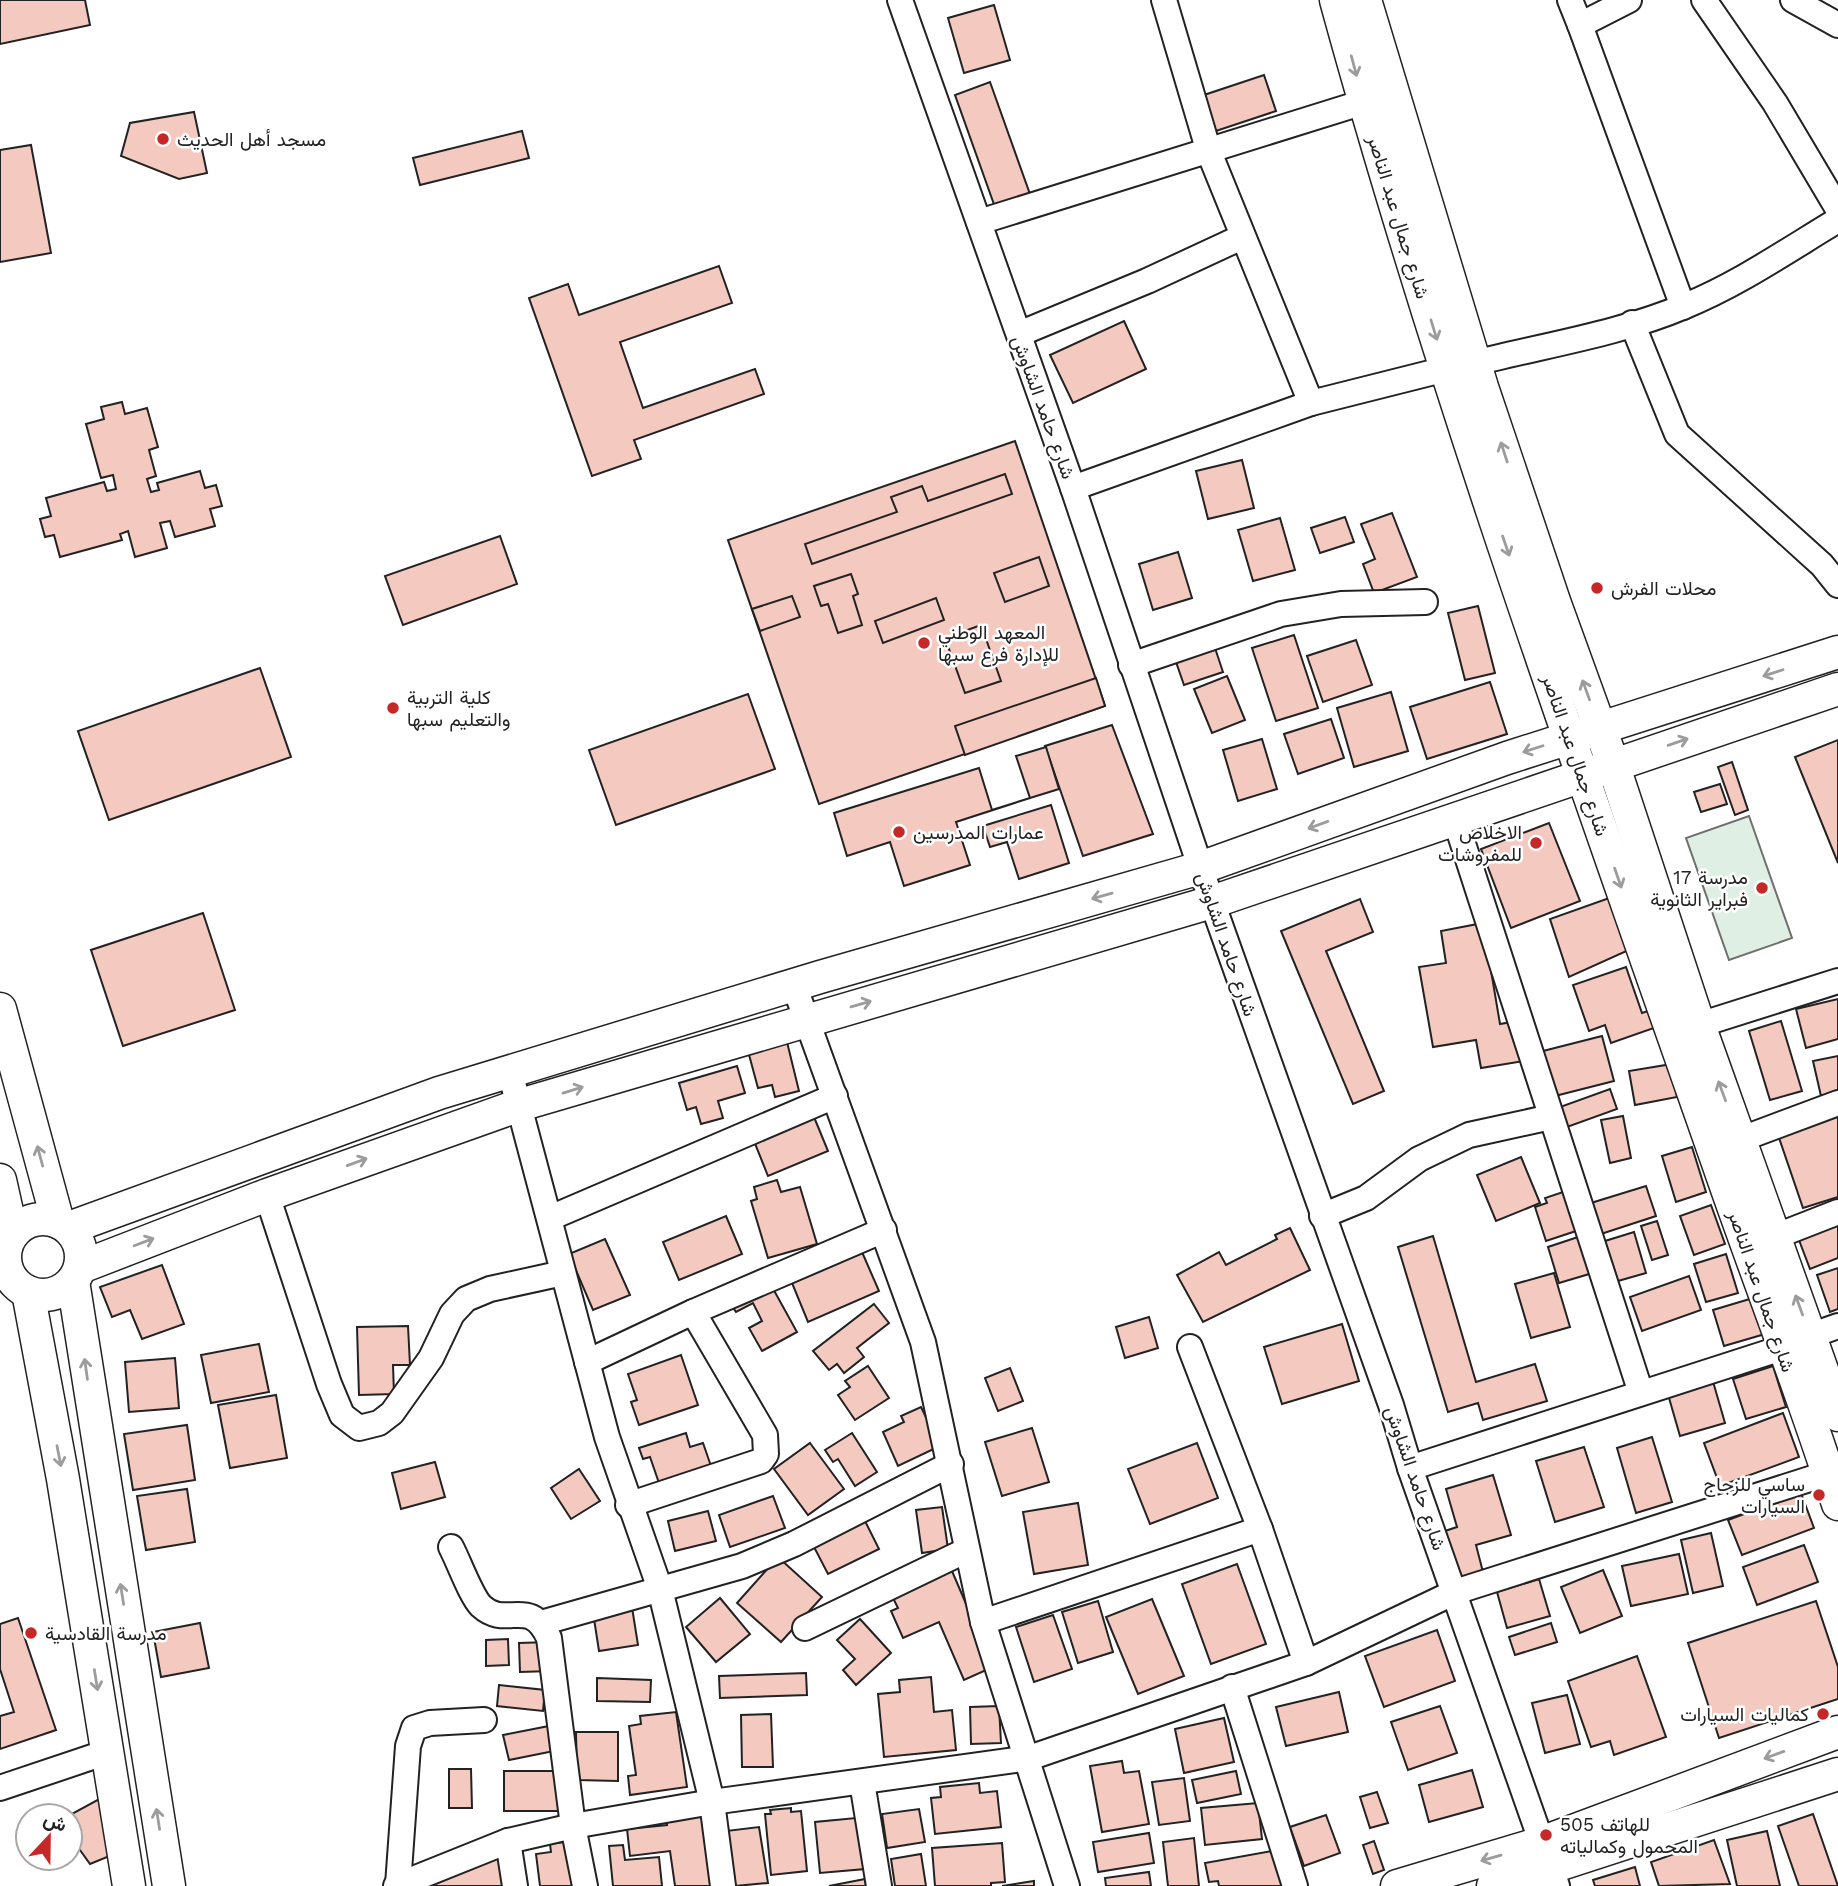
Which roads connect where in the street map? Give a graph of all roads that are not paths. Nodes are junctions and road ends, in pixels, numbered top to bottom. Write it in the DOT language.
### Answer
graph roads {
  1 [pos="900,0"];
  2 [pos="1164,0"];
  3 [pos="1336,0"];
  4 [pos="1365,0"];
  5 [pos="1570,0"];
  6 [pos="1629,0"];
  7 [pos="1704,0"];
  8 [pos="1793,0"];
  9 [pos="1580,25"];
  10 [pos="1838,25"];
  11 [pos="1364,102"];
  12 [pos="1209,152"];
  13 [pos="1838,209"];
  14 [pos="1838,220"];
  15 [pos="979,222"];
  16 [pos="1242,237"];
  17 [pos="1683,307"];
  18 [pos="1632,323"];
  19 [pos="1019,334"];
  20 [pos="1461,366"];
  21 [pos="1311,403"];
  22 [pos="1073,488"];
  23 [pos="1838,585"];
  24 [pos="1425,602"];
  25 [pos="1838,652"];
  26 [pos="1131,665"];
  27 [pos="1838,689"];
  28 [pos="1600,727"];
  29 [pos="1570,737"];
  30 [pos="1613,764"];
  31 [pos="1582,774"];
  32 [pos="1455,819"];
  33 [pos="1200,868"];
  34 [pos="1212,902"];
  35 [pos="1838,981"];
  36 [pos="794,985"];
  37 [pos="0,1009"];
  38 [pos="807,1020"];
  39 [pos="1699,1025"];
  40 [pos="510,1072"];
  41 [pos="835,1096"];
  42 [pos="1838,1103"];
  43 [pos="520,1105"];
  44 [pos="1550,1117"];
  45 [pos="1740,1140"];
  46 [pos="0,1180"];
  47 [pos="267,1195"];
  48 [pos="1838,1212"];
  49 [pos="1322,1216"];
  50 [pos="550,1218"];
  51 [pos="63,1225"];
  52 [pos="884,1230"];
  53 [pos="1774,1237"];
  54 [pos="7,1239"];
  55 [pos="563,1273"];
  56 [pos="77,1274"];
  57 [pos="16,1292"];
  58 [pos="693,1311"];
  59 [pos="1810,1337"];
  60 [pos="1190,1347"];
  61 [pos="587,1362"];
  62 [pos="1642,1393"];
  63 [pos="1838,1415"];
  64 [pos="951,1464"];
  65 [pos="1410,1468"];
  66 [pos="1833,1471"];
  67 [pos="1838,1504"];
  68 [pos="628,1506"];
  69 [pos="1260,1529"];
  70 [pos="452,1547"];
  71 [pos="967,1550"];
  72 [pos="660,1589"];
  73 [pos="1455,1592"];
  74 [pos="982,1622"];
  75 [pos="541,1623"];
  76 [pos="806,1628"];
  77 [pos="1306,1663"];
  78 [pos="1232,1687"];
  79 [pos="484,1720"];
  80 [pos="1838,1732"];
  81 [pos="107,1752"];
  82 [pos="1029,1758"];
  83 [pos="1838,1774"];
  84 [pos="862,1782"];
  85 [pos="0,1788"];
  86 [pos="712,1802"];
  87 [pos="573,1826"];
  88 [pos="508,1841"];
  89 [pos="1550,1866"];
  90 [pos="129,1886"];
  91 [pos="169,1886"];
  92 [pos="397,1886"];
  93 [pos="515,1886"];
  94 [pos="584,1886"];
  95 [pos="723,1886"];
  96 [pos="879,1886"];
  97 [pos="1067,1886"];
  98 [pos="1295,1886"];
  99 [pos="1397,1886"];
  100 [pos="1493,1886"];
  1 -- 15 [label="street, شارع حامد الشاوش"];
  2 -- 12 [label="street"];
  3 -- 11 [label="main road, شارع جمال عبد الناصر, one-way"];
  4 -- 20 [label="main road, شارع جمال عبد الناصر"];
  5 -- 9 [label="street"];
  6 -- 9 [label="street"];
  7 -- 13 [label="street"];
  8 -- 10 [label="street"];
  9 -- 17 [label="street"];
  11 -- 12 [label="street"];
  11 -- 20 [label="main road, شارع جمال عبد الناصر, one-way"];
  12 -- 15 [label="street"];
  12 -- 16 [label="street"];
  14 -- 17 [label="street"];
  15 -- 19 [label="street, شارع حامد الشاوش"];
  16 -- 19 [label="street"];
  16 -- 21 [label="street"];
  17 -- 18 [label="street"];
  18 -- 20 [label="street"];
  18 -- 23 [label="street"];
  19 -- 22 [label="street, شارع حامد الشاوش"];
  20 -- 21 [label="street"];
  28 -- 20 [label="main road, شارع جمال عبد الناصر, one-way"];
  20 -- 29 [label="main road, شارع جمال عبد الناصر, one-way"];
  21 -- 22 [label="street"];
  22 -- 26 [label="street, شارع حامد الشاوش"];
  24 -- 26 [label="street"];
  25 -- 28 [label="main road, one-way"];
  26 -- 33 [label="street, شارع حامد الشاوش"];
  30 -- 27 [label="main road, one-way"];
  28 -- 29 [label="main road"];
  28 -- 30 [label="main road, شارع جمال عبد الناصر"];
  29 -- 31 [label="main road, شارع جمال عبد الناصر"];
  29 -- 33 [label="main road, one-way"];
  30 -- 31 [label="main road"];
  30 -- 39 [label="main road, شارع جمال عبد الناصر"];
  31 -- 32 [label="main road"];
  31 -- 59 [label="main road, شارع جمال عبد الناصر, one-way"];
  32 -- 34 [label="main road"];
  32 -- 44 [label="street"];
  33 -- 34 [label="street, شارع حامد الشاوش"];
  33 -- 36 [label="main road, one-way"];
  38 -- 34 [label="main road, one-way"];
  34 -- 49 [label="street, شارع حامد الشاوش"];
  35 -- 39 [label="street"];
  36 -- 38 [label="street"];
  36 -- 40 [label="main road"];
  51 -- 37 [label="main road, one-way"];
  38 -- 41 [label="street"];
  43 -- 38 [label="main road, one-way"];
  45 -- 39 [label="main road, شارع جمال عبد الناصر, one-way"];
  40 -- 43 [label="street"];
  40 -- 51 [label="main road"];
  41 -- 50 [label="street"];
  41 -- 52 [label="street"];
  42 -- 45 [label="street"];
  47 -- 43 [label="main road, one-way"];
  43 -- 50 [label="street"];
  44 -- 49 [label="street"];
  44 -- 62 [label="street"];
  45 -- 53 [label="main road, شارع جمال عبد الناصر"];
  46 -- 54 [label="main road"];
  47 -- 55 [label="street"];
  56 -- 47 [label="main road, one-way"];
  48 -- 53 [label="street"];
  49 -- 65 [label="street, شارع حامد الشاوش"];
  50 -- 55 [label="street"];
  51 -- 54 [label="main road"];
  51 -- 56 [label="main road"];
  52 -- 58 [label="street"];
  52 -- 64 [label="street"];
  59 -- 53 [label="main road, شارع جمال عبد الناصر, one-way"];
  54 -- 57 [label="main road"];
  55 -- 61 [label="street"];
  56 -- 57 [label="main road"];
  91 -- 56 [label="main road, one-way"];
  57 -- 81 [label="main road, one-way"];
  58 -- 61 [label="street"];
  58 -- 68 [label="street"];
  59 -- 62 [label="street"];
  59 -- 63 [label="main road, شارع جمال عبد الناصر"];
  59 -- 66 [label="main road, شارع جمال عبد الناصر"];
  60 -- 69 [label="street"];
  61 -- 68 [label="street"];
  62 -- 65 [label="street"];
  64 -- 71 [label="street"];
  64 -- 72 [label="street"];
  65 -- 73 [label="street, شارع حامد الشاوش"];
  66 -- 67 [label="main road, شارع جمال عبد الناصر"];
  66 -- 73 [label="street"];
  68 -- 72 [label="street"];
  69 -- 74 [label="street"];
  69 -- 77 [label="street"];
  70 -- 75 [label="street"];
  71 -- 74 [label="street"];
  71 -- 76 [label="street"];
  72 -- 75 [label="street"];
  72 -- 86 [label="street"];
  73 -- 77 [label="street"];
  73 -- 89 [label="street, شارع حامد الشاوش"];
  74 -- 82 [label="street"];
  75 -- 87 [label="street"];
  77 -- 78 [label="street"];
  78 -- 82 [label="street"];
  78 -- 98 [label="street"];
  79 -- 92 [label="street"];
  80 -- 89 [label="main road, one-way"];
  81 -- 85 [label="street"];
  81 -- 90 [label="main road"];
  82 -- 84 [label="street"];
  82 -- 97 [label="street"];
  83 -- 89 [label="main road"];
  84 -- 86 [label="street"];
  84 -- 96 [label="street"];
  86 -- 87 [label="street"];
  86 -- 95 [label="street"];
  87 -- 88 [label="street"];
  87 -- 94 [label="street"];
  88 -- 92 [label="street"];
  88 -- 93 [label="street"];
  89 -- 99 [label="main road, one-way"];
  89 -- 100 [label="main road"];
}
